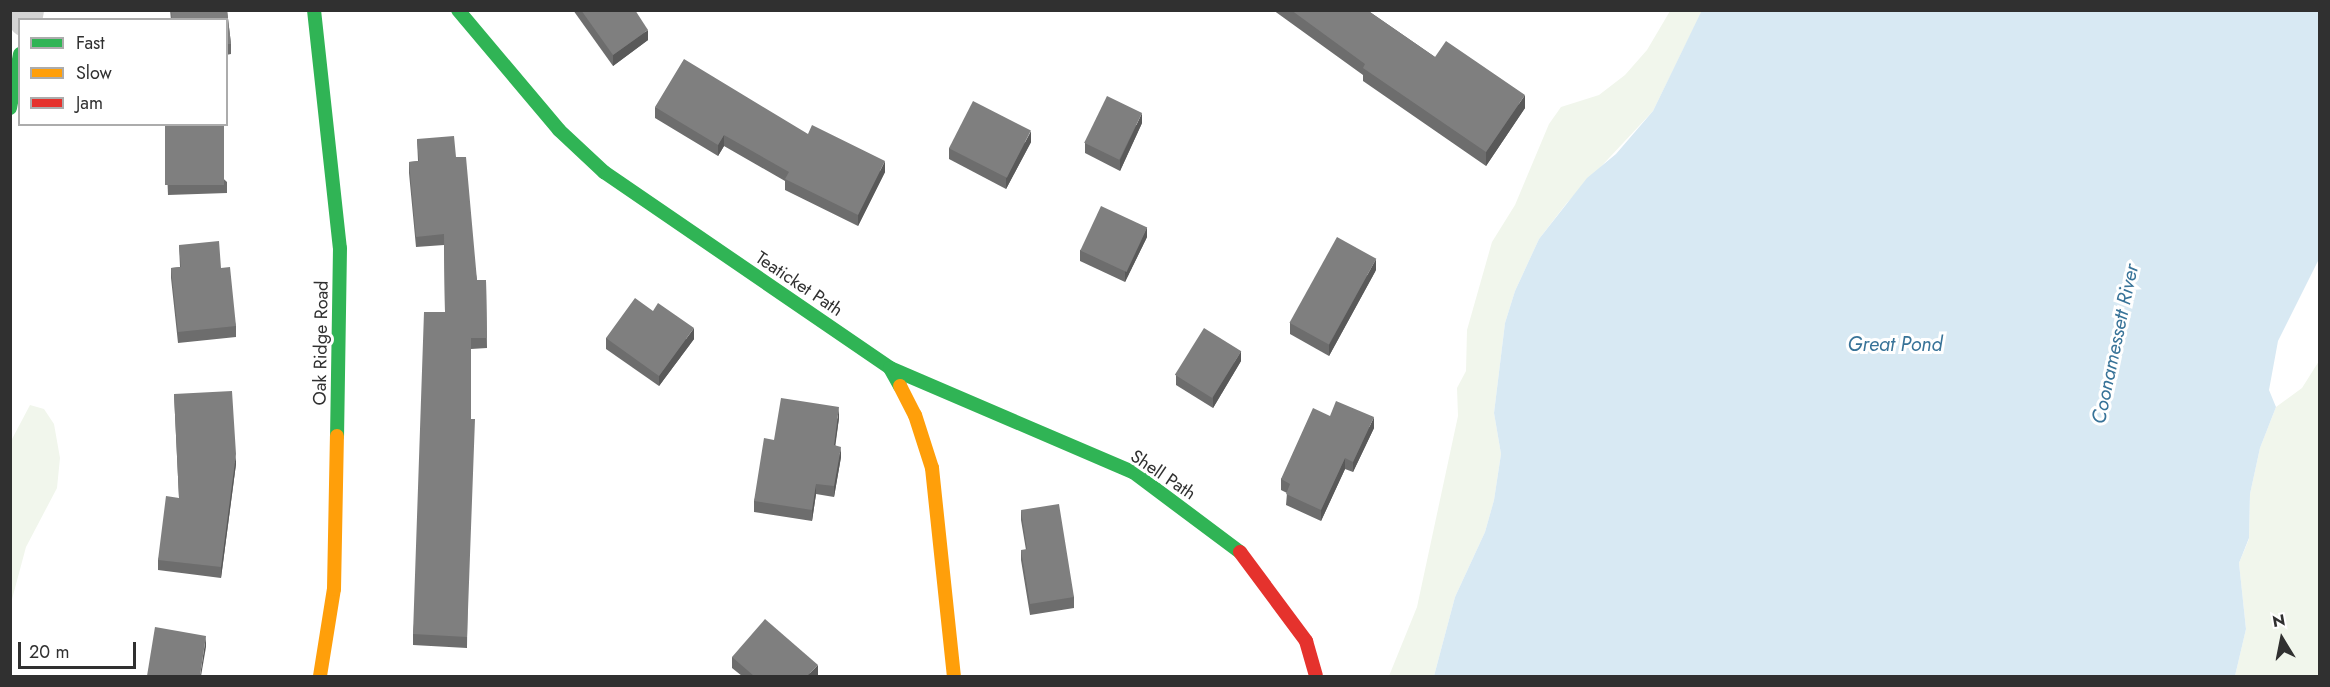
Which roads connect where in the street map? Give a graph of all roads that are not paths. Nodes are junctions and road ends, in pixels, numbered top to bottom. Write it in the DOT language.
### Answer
graph roads {
  1 [pos="315,10"];
  2 [pos="458,10"];
  3 [pos="18,65"];
  4 [pos="10,108"];
  5 [pos="890,368"];
  6 [pos="320,676"];
  7 [pos="954,676"];
  8 [pos="1316,676"];
  1 -- 6 [label="street, Oak Ridge Road"];
  2 -- 5 [label="street, Teaticket Path"];
  3 -- 4 [label="street"];
  5 -- 7 [label="street, Teaticket Path"];
  5 -- 8 [label="street, Shell Path"];
}
